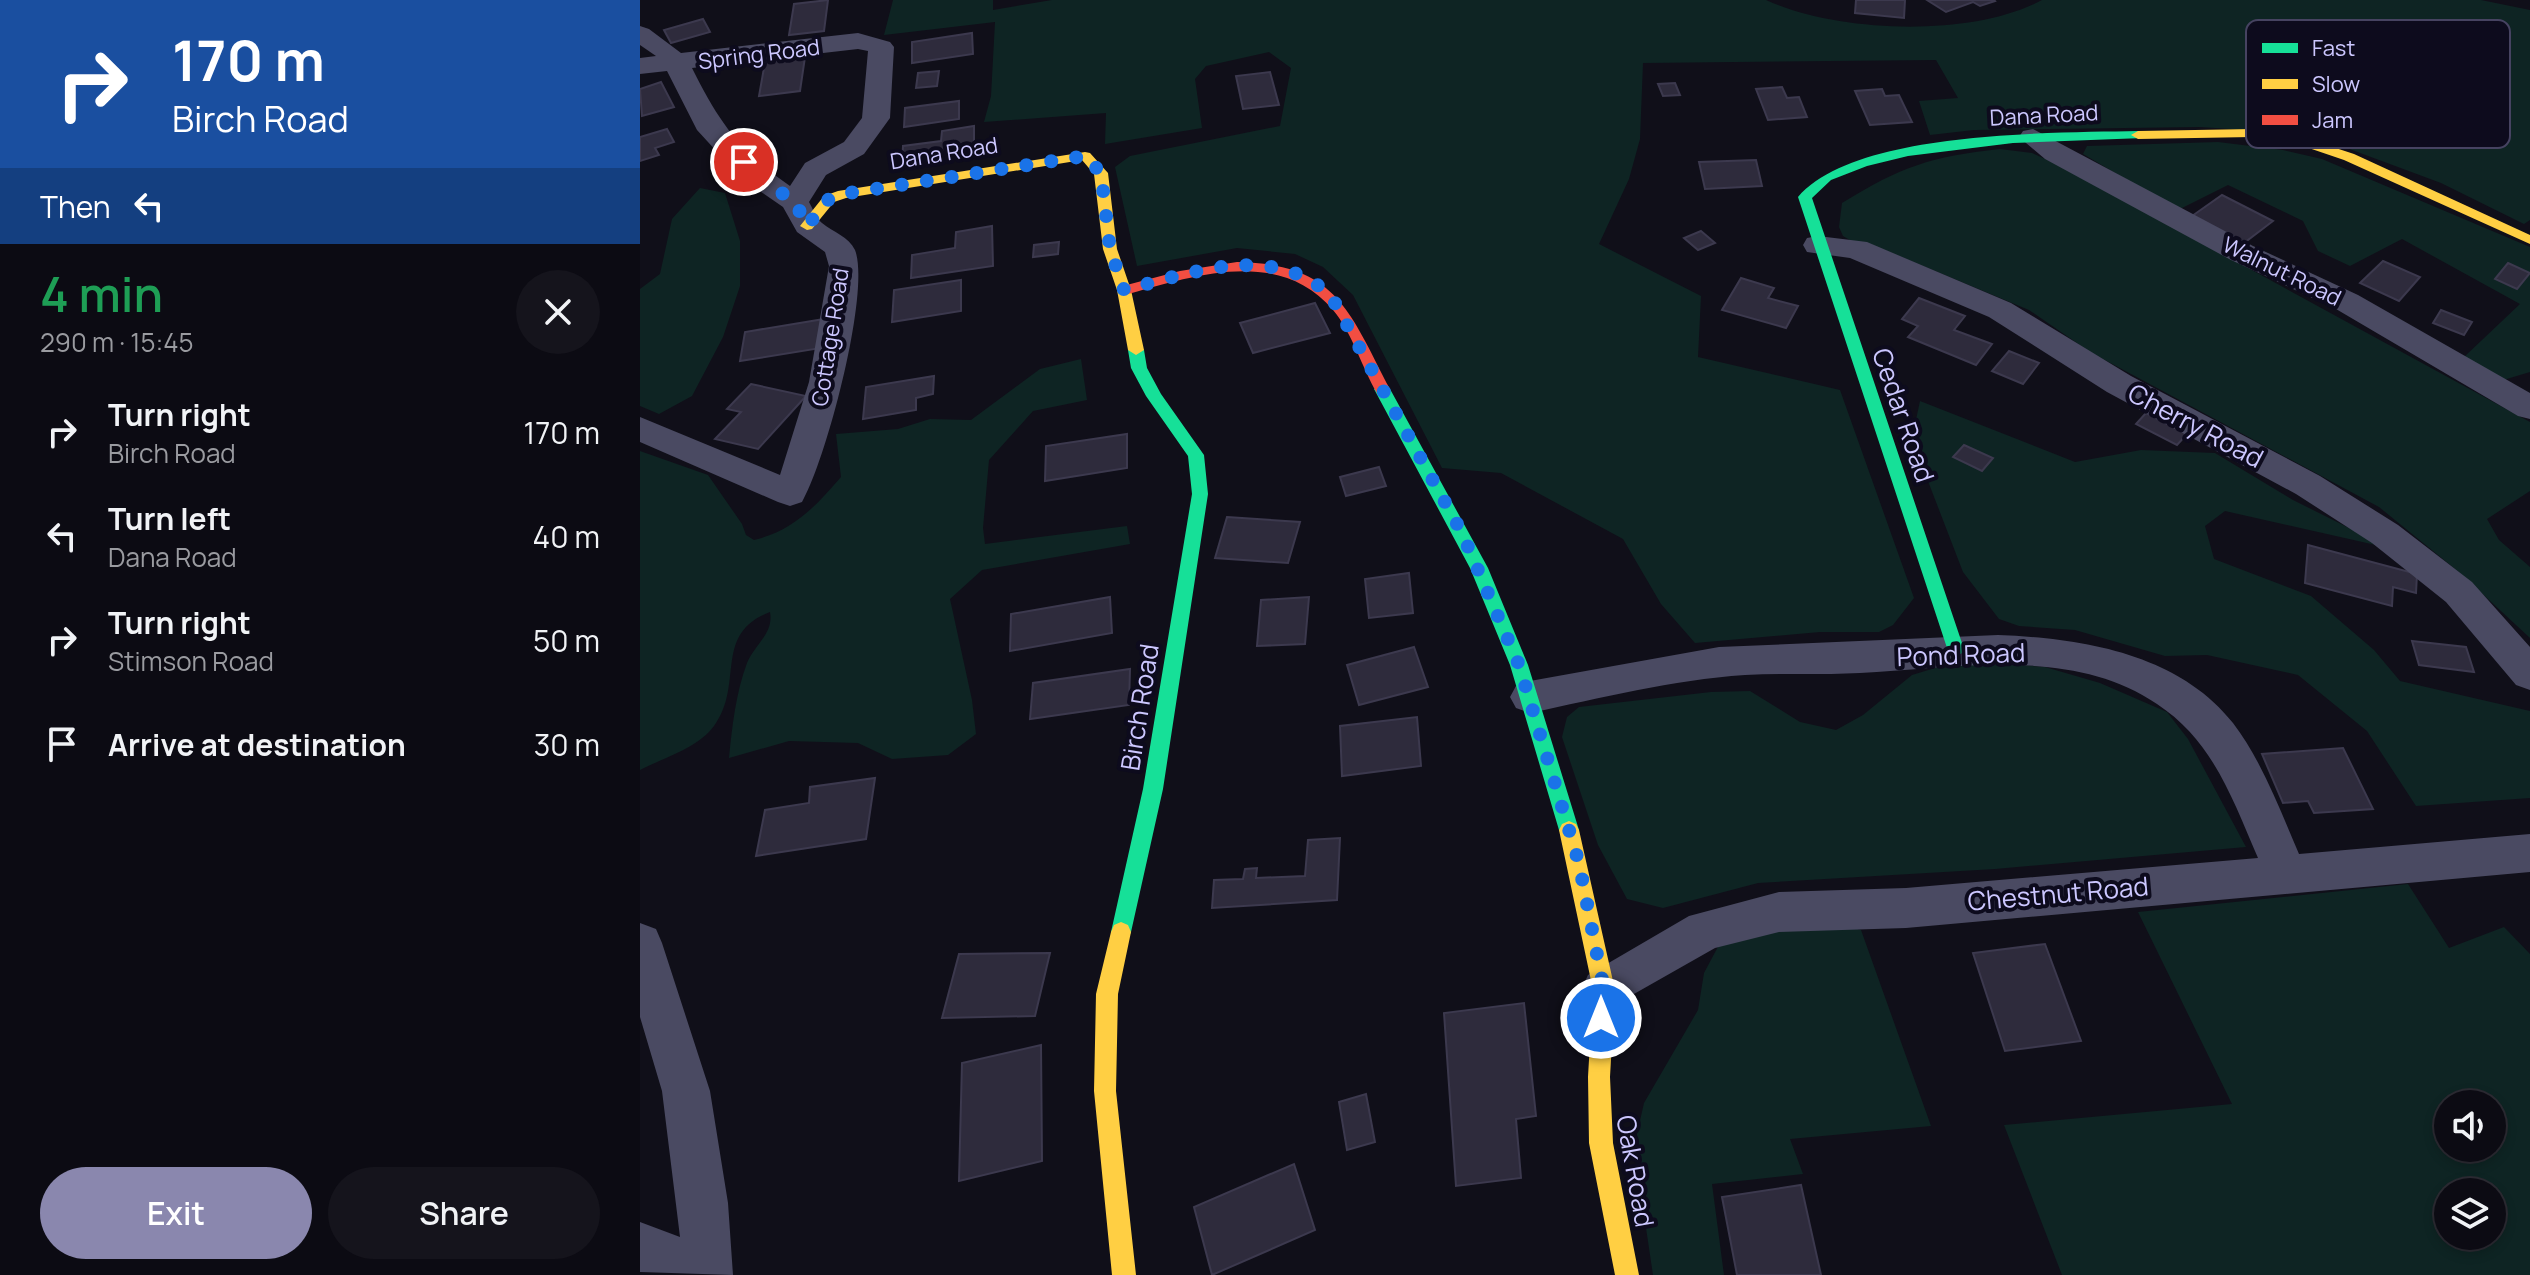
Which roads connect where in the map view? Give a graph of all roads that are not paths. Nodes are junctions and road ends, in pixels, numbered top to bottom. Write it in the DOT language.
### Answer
graph roads {
  1 [pos="640,34"];
  2 [pos="677,64"];
  3 [pos="640,66"];
  4 [pos="2246,133"];
  5 [pos="2033,137"];
  6 [pos="2323,148"];
  7 [pos="1098,166"];
  8 [pos="1805,197"];
  9 [pos="801,214"];
  10 [pos="2530,240"];
  11 [pos="1818,245"];
  12 [pos="1124,290"];
  13 [pos="2525,399"];
  14 [pos="640,429"];
  15 [pos="1955,649"];
  16 [pos="2530,674"];
  17 [pos="1530,697"];
  18 [pos="2530,853"];
  19 [pos="2286,873"];
  20 [pos="640,943"];
  21 [pos="1604,990"];
  22 [pos="640,1247"];
  23 [pos="707,1267"];
  24 [pos="1124,1275"];
  25 [pos="1627,1275"];
  1 -- 2 [label="street"];
  2 -- 3 [label="street, Spring Road"];
  2 -- 9 [label="street, Cottage Road"];
  2 -- 9 [label="street, Spring Road"];
  4 -- 5 [label="street, Dana Road"];
  5 -- 8 [label="street, Dana Road"];
  5 -- 13 [label="street, Walnut Road"];
  6 -- 10 [label="street, Dana Road"];
  7 -- 9 [label="street, Dana Road"];
  7 -- 12 [label="street, Birch Road"];
  8 -- 11 [label="street, Cedar Road"];
  9 -- 14 [label="street, Cottage Road"];
  11 -- 15 [label="street, Cedar Road"];
  11 -- 16 [label="street, Cherry Road"];
  12 -- 17 [label="street, Oak Road"];
  12 -- 24 [label="street, Birch Road"];
  15 -- 17 [label="street, Pond Road"];
  15 -- 19 [label="street, Pond Road"];
  17 -- 21 [label="street, Oak Road"];
  18 -- 19 [label="street, Chestnut Road"];
  19 -- 21 [label="street, Chestnut Road"];
  20 -- 23 [label="street"];
  21 -- 25 [label="street, Oak Road"];
  22 -- 23 [label="street"];
}
